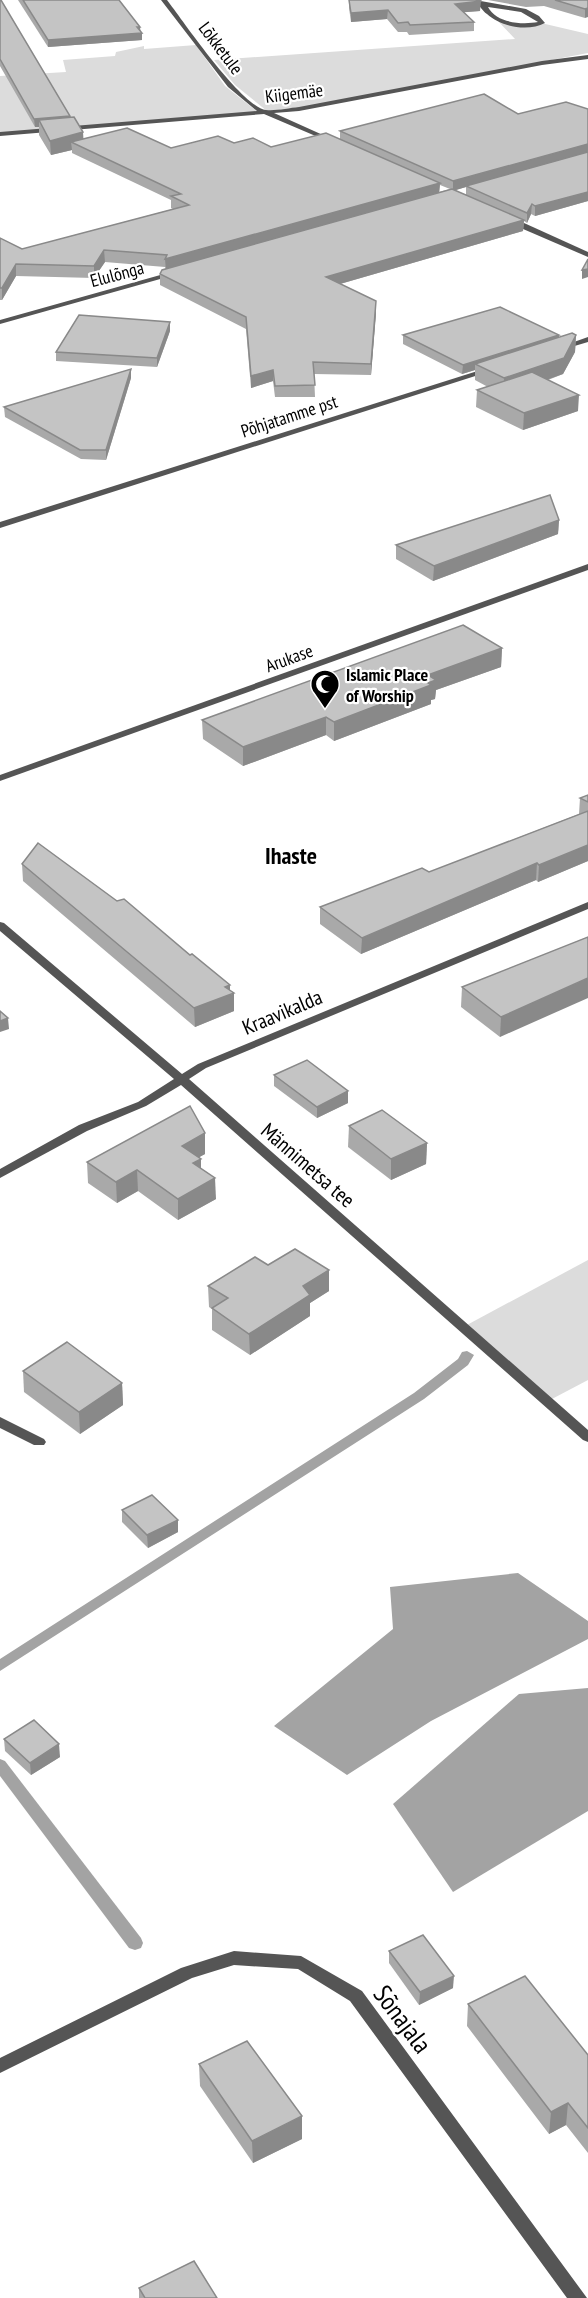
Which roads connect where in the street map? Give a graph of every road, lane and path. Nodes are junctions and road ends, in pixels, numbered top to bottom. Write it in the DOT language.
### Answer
graph roads {
  1 [pos="164,0"];
  2 [pos="478,0"];
  3 [pos="484,5"];
  4 [pos="588,57"];
  5 [pos="266,112"];
  6 [pos="0,134"];
  7 [pos="342,146"];
  8 [pos="504,218"];
  9 [pos="588,255"];
  10 [pos="181,272"];
  11 [pos="0,322"];
  12 [pos="588,339"];
  13 [pos="554,350"];
  14 [pos="498,368"];
  15 [pos="0,525"];
  16 [pos="588,567"];
  17 [pos="0,778"];
  18 [pos="588,905"];
  19 [pos="0,925"];
  20 [pos="181,1079"];
  21 [pos="0,1174"];
  22 [pos="0,1422"];
  23 [pos="588,1437"];
  24 [pos="39,1442"];
  25 [pos="0,2066"];
  26 [pos="578,2298"];
  1 -- 5 [label="street, Lõkketule"];
  2 -- 3 [label="street"];
  3 -- 3 [label="street"];
  4 -- 5 [label="street, Kiigemäe"];
  5 -- 6 [label="street, Kiigemäe"];
  5 -- 7 [label="street, Lõkketule"];
  8 -- 9 [label="street"];
  10 -- 11 [label="street, Elulõnga"];
  12 -- 13 [label="street"];
  14 -- 15 [label="street, Põhjatamme pst"];
  16 -- 17 [label="street, Arukase"];
  18 -- 20 [label="street, Kraavikalda"];
  19 -- 20 [label="street, Männimetsa tee"];
  20 -- 21 [label="street, Kraavikalda"];
  20 -- 23 [label="street, Männimetsa tee"];
  22 -- 24 [label="street"];
  25 -- 26 [label="street, Sõnajala"];
}
